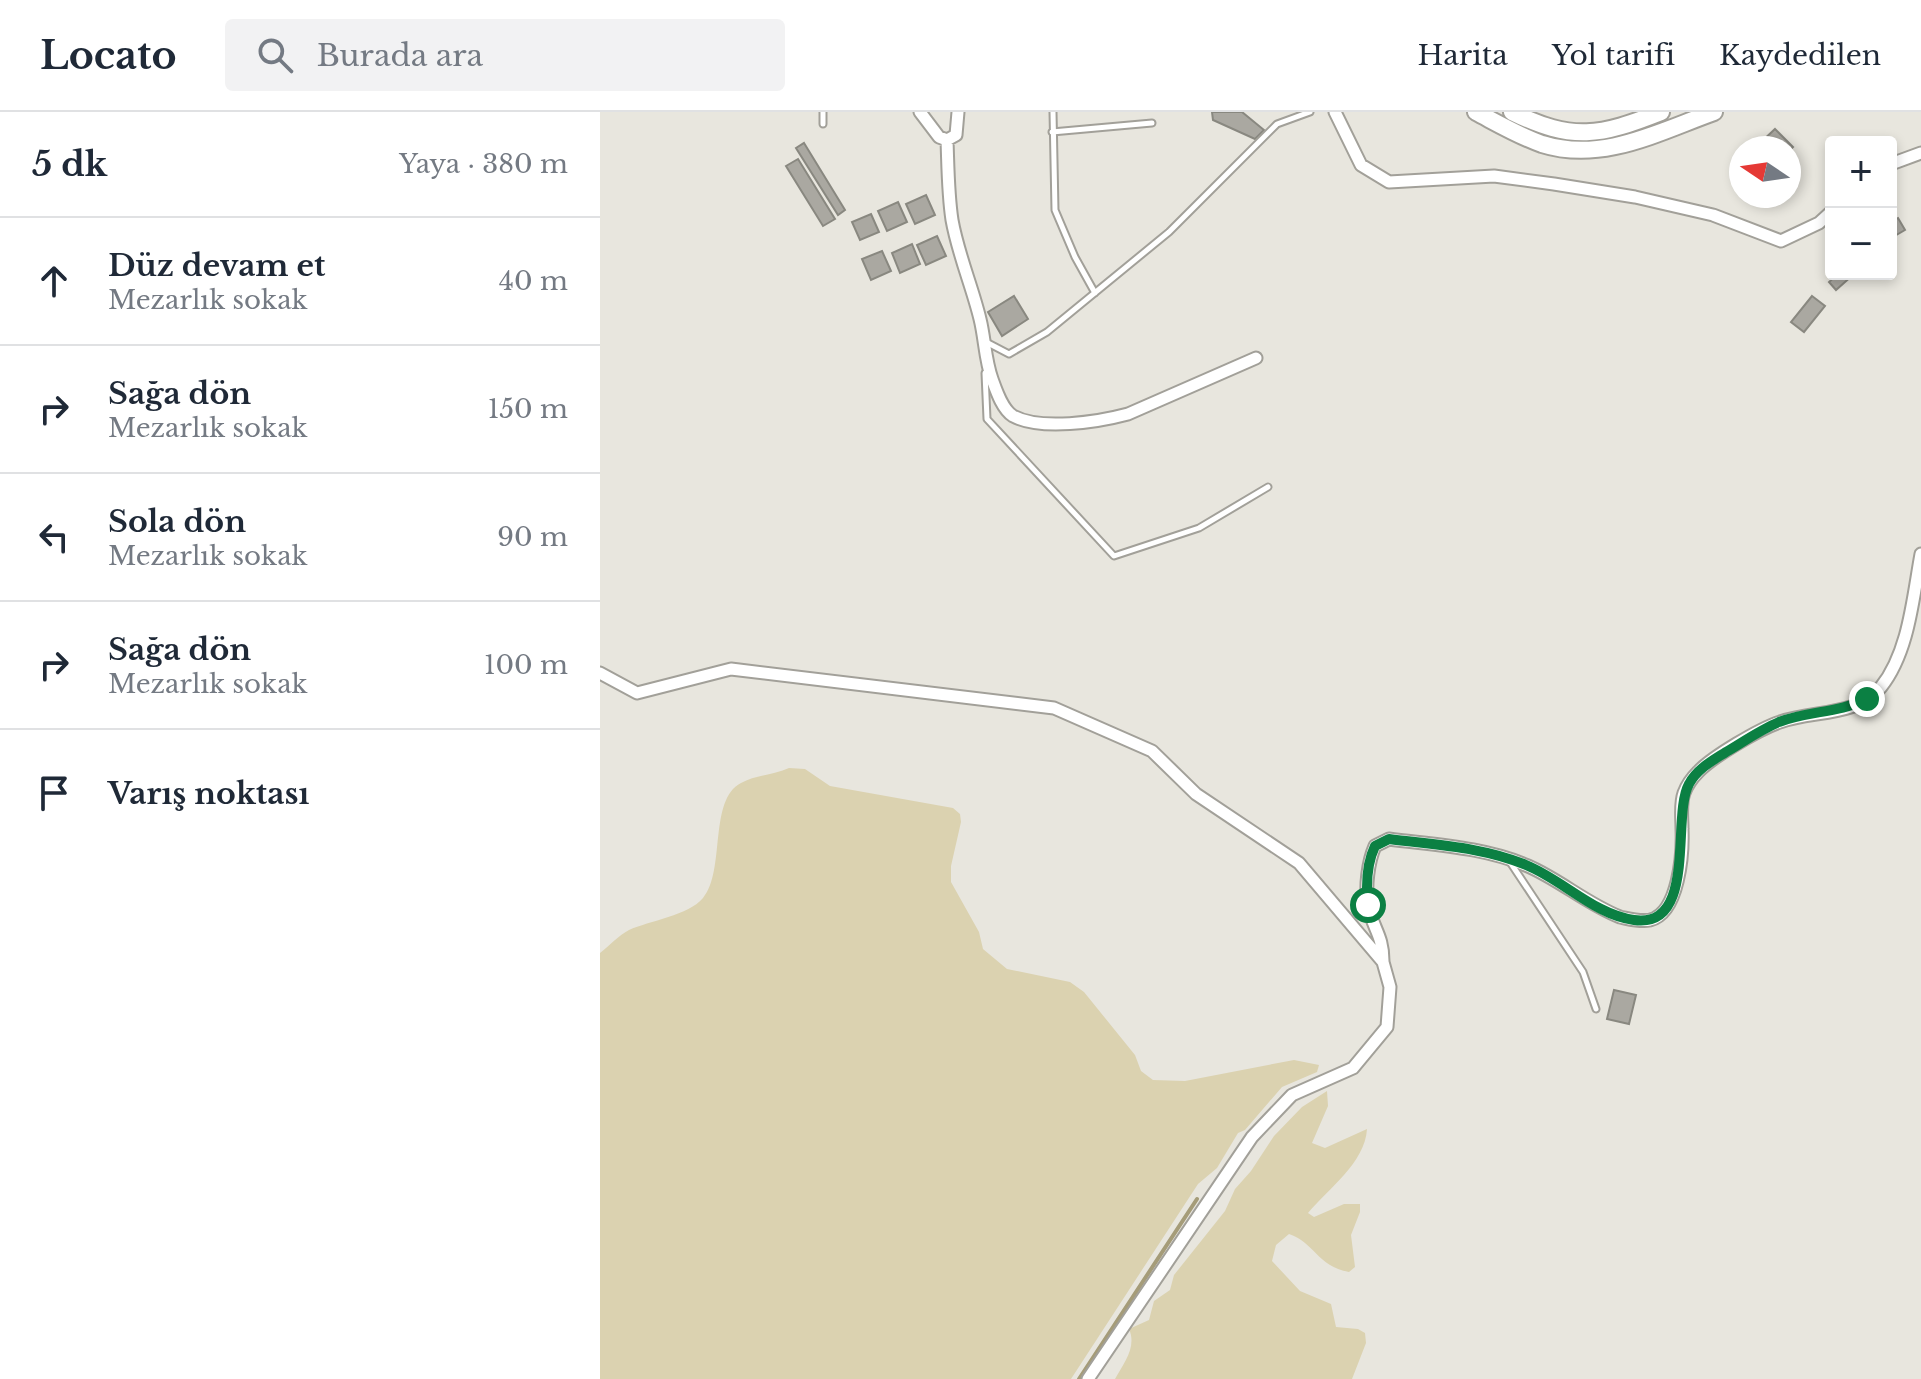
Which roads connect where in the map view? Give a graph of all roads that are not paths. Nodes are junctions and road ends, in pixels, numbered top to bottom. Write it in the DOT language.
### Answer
graph roads {
  1 [pos="823,112"];
  2 [pos="920,112"];
  3 [pos="958,112"];
  4 [pos="1053,112"];
  5 [pos="1310,112"];
  6 [pos="1335,112"];
  7 [pos="1476,112"];
  8 [pos="1512,112"];
  9 [pos="1661,112"];
  10 [pos="1714,112"];
  11 [pos="1152,123"];
  12 [pos="823,124"];
  13 [pos="1052,132"];
  14 [pos="947,140"];
  15 [pos="1921,153"];
  16 [pos="1897,162"];
  17 [pos="1825,218"];
  18 [pos="1095,293"];
  19 [pos="984,341"];
  20 [pos="1256,358"];
  21 [pos="1268,487"];
  22 [pos="1921,554"];
  23 [pos="600,673"];
  24 [pos="1507,858"];
  25 [pos="1383,962"];
  26 [pos="1596,1009"];
  27 [pos="1088,1379"];
  1 -- 12 [label="lane"];
  2 -- 14 [label="street"];
  3 -- 14 [label="street"];
  4 -- 13 [label="lane"];
  5 -- 18 [label="lane"];
  6 -- 17 [label="street"];
  7 -- 10 [label="street"];
  8 -- 9 [label="street"];
  11 -- 13 [label="lane"];
  13 -- 18 [label="lane"];
  14 -- 19 [label="street"];
  15 -- 16 [label="street"];
  18 -- 19 [label="lane"];
  19 -- 20 [label="street"];
  19 -- 21 [label="lane"];
  22 -- 24 [label="street"];
  23 -- 25 [label="street"];
  24 -- 25 [label="street"];
  24 -- 26 [label="lane"];
  25 -- 27 [label="street"];
}
